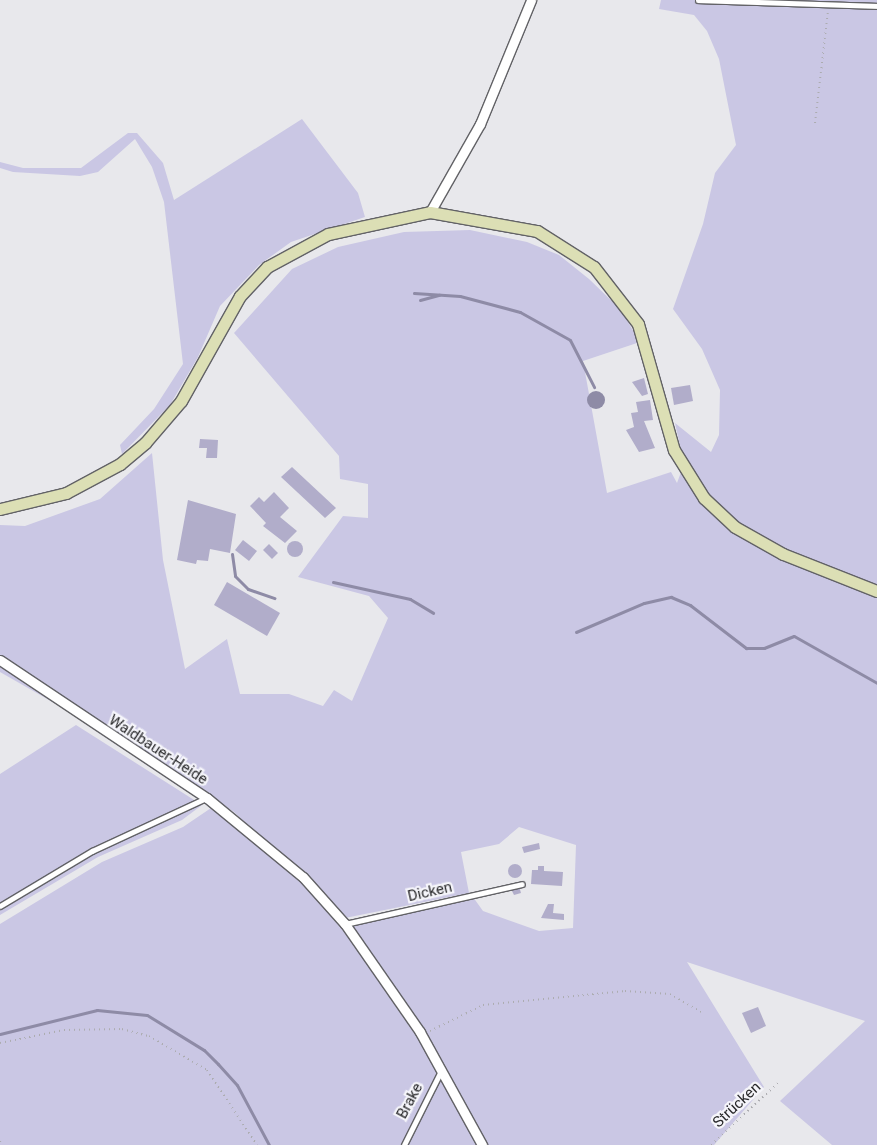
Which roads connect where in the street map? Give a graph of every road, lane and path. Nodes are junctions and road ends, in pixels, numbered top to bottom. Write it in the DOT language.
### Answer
graph roads {
  1 [pos="531,0"];
  2 [pos="698,0"];
  3 [pos="829,5"];
  4 [pos="877,6"];
  5 [pos="815,123"];
  6 [pos="430,212"];
  7 [pos="0,509"];
  8 [pos="877,591"];
  9 [pos="0,660"];
  10 [pos="207,798"];
  11 [pos="522,884"];
  12 [pos="0,906"];
  13 [pos="345,924"];
  14 [pos="701,1012"];
  15 [pos="421,1034"];
  16 [pos="0,1043"];
  17 [pos="442,1070"];
  18 [pos="779,1082"];
  19 [pos="0,1141"];
  20 [pos="1,1145"];
  21 [pos="257,1145"];
  22 [pos="404,1145"];
  23 [pos="482,1145"];
  24 [pos="711,1145"];
  1 -- 6 [label="street"];
  2 -- 3 [label="lane"];
  3 -- 4 [label="lane"];
  3 -- 5 [label="path"];
  6 -- 7 [label="main road"];
  6 -- 8 [label="main road"];
  9 -- 10 [label="street, Waldbauer-Heide"];
  10 -- 12 [label="lane, Waldbauer-Heide"];
  10 -- 13 [label="street"];
  11 -- 13 [label="lane, Dicken"];
  13 -- 15 [label="street"];
  14 -- 15 [label="path"];
  15 -- 17 [label="street"];
  16 -- 21 [label="path"];
  17 -- 22 [label="lane, Brake"];
  17 -- 23 [label="street"];
  18 -- 24 [label="path, Strücken"];
  19 -- 20 [label="path"];
}
